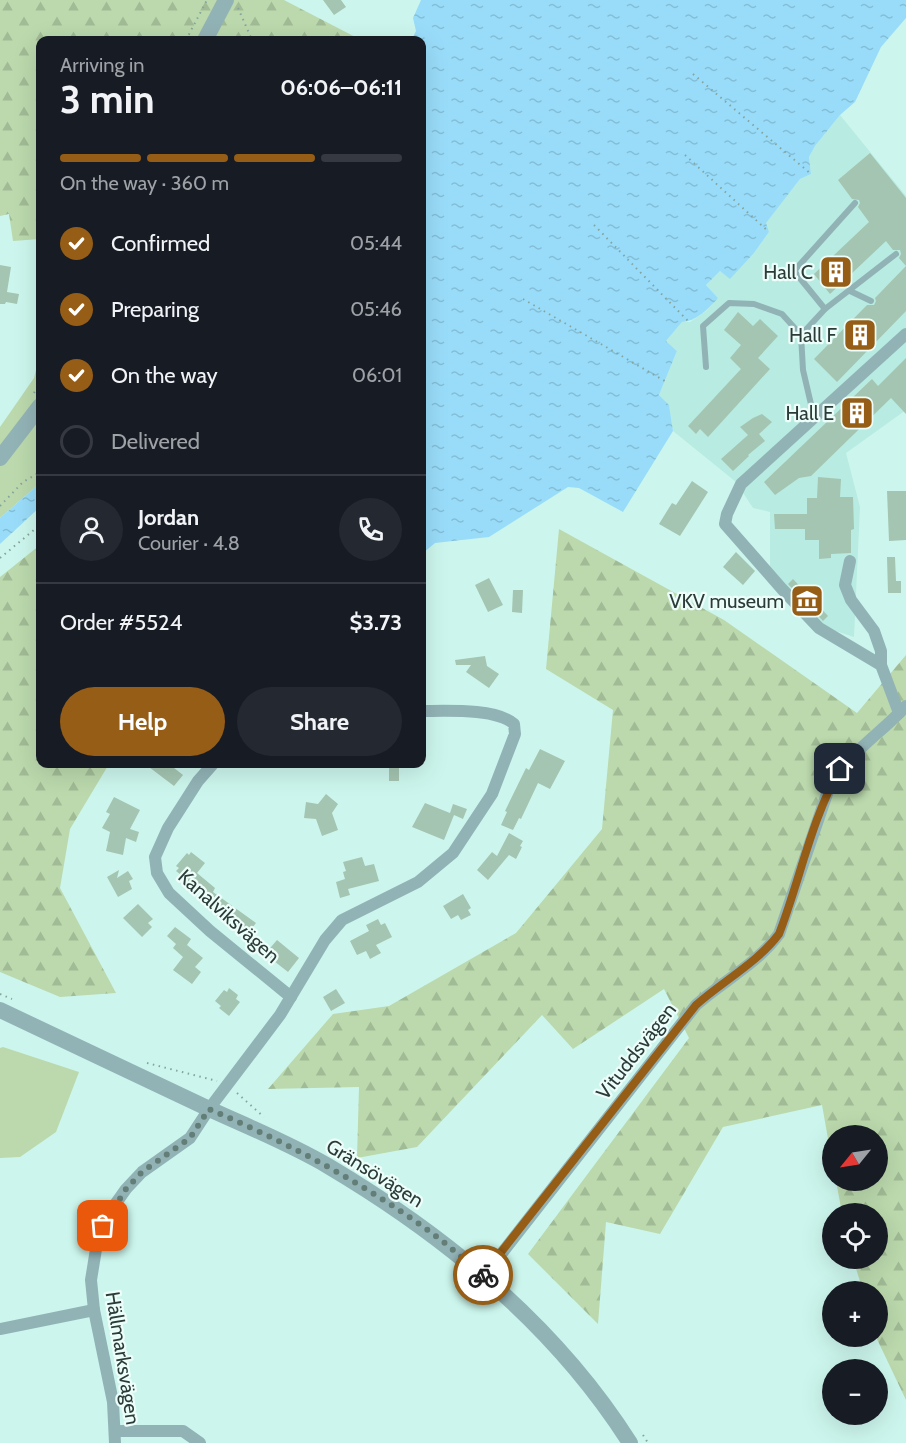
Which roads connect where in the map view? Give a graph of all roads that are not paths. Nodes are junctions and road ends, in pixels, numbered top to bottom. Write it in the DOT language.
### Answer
graph roads {
  1 [pos="226,0"];
  2 [pos="207,36"];
  3 [pos="855,203"];
  4 [pos="896,254"];
  5 [pos="850,291"];
  6 [pos="871,301"];
  7 [pos="825,309"];
  8 [pos="906,333"];
  9 [pos="801,335"];
  10 [pos="706,367"];
  11 [pos="36,411"];
  12 [pos="814,418"];
  13 [pos="0,458"];
  14 [pos="850,561"];
  15 [pos="881,665"];
  16 [pos="903,709"];
  17 [pos="426,711"];
  18 [pos="209,768"];
  19 [pos="291,997"];
  20 [pos="0,1010"];
  21 [pos="209,1109"];
  22 [pos="484,1276"];
  23 [pos="94,1310"];
  24 [pos="0,1329"];
  25 [pos="115,1437"];
  26 [pos="200,1443"];
  27 [pos="630,1443"];
  1 -- 2 [label="street"];
  3 -- 7 [label="lane"];
  4 -- 5 [label="lane"];
  5 -- 6 [label="lane"];
  5 -- 7 [label="lane"];
  7 -- 9 [label="lane"];
  8 -- 12 [label="street"];
  9 -- 10 [label="lane"];
  9 -- 12 [label="lane"];
  11 -- 13 [label="street"];
  12 -- 15 [label="street"];
  14 -- 15 [label="street"];
  15 -- 16 [label="street"];
  16 -- 22 [label="street, Vituddsvägen"];
  17 -- 19 [label="street"];
  18 -- 19 [label="street, Kanalviksvägen"];
  19 -- 21 [label="street"];
  20 -- 21 [label="street, Gränsövägen"];
  21 -- 22 [label="street, Gränsövägen"];
  21 -- 23 [label="street, Hällmarksvägen"];
  22 -- 27 [label="street, Gränsövägen"];
  23 -- 24 [label="street"];
  23 -- 25 [label="street, Hällmarksvägen"];
  25 -- 26 [label="street"];
}
